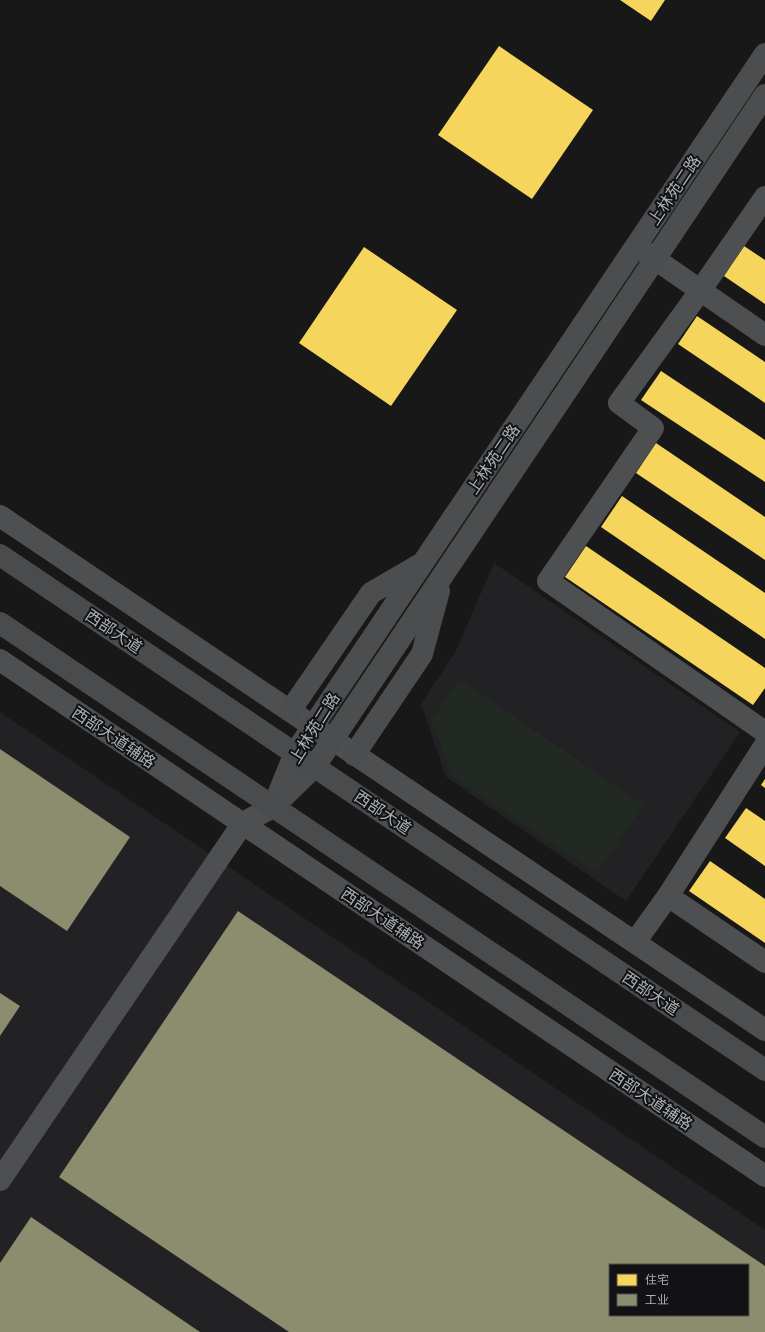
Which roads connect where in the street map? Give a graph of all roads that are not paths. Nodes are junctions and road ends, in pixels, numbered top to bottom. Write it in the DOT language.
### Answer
graph roads {
  1 [pos="765,54"];
  2 [pos="765,95"];
  3 [pos="765,197"];
  4 [pos="636,246"];
  5 [pos="654,259"];
  6 [pos="700,291"];
  7 [pos="765,335"];
  8 [pos="0,516"];
  9 [pos="0,555"];
  10 [pos="424,562"];
  11 [pos="444,574"];
  12 [pos="0,624"];
  13 [pos="0,660"];
  14 [pos="290,711"];
  15 [pos="313,727"];
  16 [pos="765,732"];
  17 [pos="332,740"];
  18 [pos="765,744"];
  19 [pos="295,753"];
  20 [pos="354,754"];
  21 [pos="315,766"];
  22 [pos="273,807"];
  23 [pos="243,823"];
  24 [pos="668,896"];
  25 [pos="635,942"];
  26 [pos="765,962"];
  27 [pos="765,1030"];
  28 [pos="765,1070"];
  29 [pos="765,1137"];
  30 [pos="765,1176"];
  31 [pos="0,1180"];
  1 -- 4 [label="street, 上林苑二路"];
  2 -- 5 [label="street, 上林苑二路"];
  3 -- 6 [label="street"];
  4 -- 5 [label="street"];
  4 -- 10 [label="street, 上林苑二路"];
  5 -- 6 [label="street"];
  5 -- 11 [label="street, 上林苑二路"];
  6 -- 7 [label="street"];
  6 -- 16 [label="street"];
  8 -- 14 [label="street"];
  9 -- 19 [label="main road, 西部大道"];
  10 -- 14 [label="street"];
  10 -- 15 [label="street, 上林苑二路"];
  11 -- 17 [label="street, 上林苑二路"];
  11 -- 20 [label="street"];
  12 -- 22 [label="main road"];
  13 -- 23 [label="street, 西部大道辅路"];
  14 -- 15 [label="street"];
  15 -- 17 [label="street"];
  15 -- 19 [label="street, 上林苑二路"];
  17 -- 20 [label="street"];
  17 -- 21 [label="street, 上林苑二路"];
  18 -- 24 [label="street"];
  19 -- 21 [label="main road, 西部大道"];
  19 -- 22 [label="street, 上林苑二路"];
  20 -- 25 [label="street"];
  21 -- 22 [label="street, 上林苑二路"];
  21 -- 28 [label="main road, 西部大道"];
  22 -- 23 [label="street"];
  22 -- 29 [label="main road"];
  23 -- 30 [label="street, 西部大道辅路"];
  23 -- 31 [label="street"];
  24 -- 25 [label="street"];
  24 -- 26 [label="street"];
  25 -- 27 [label="street"];
}
